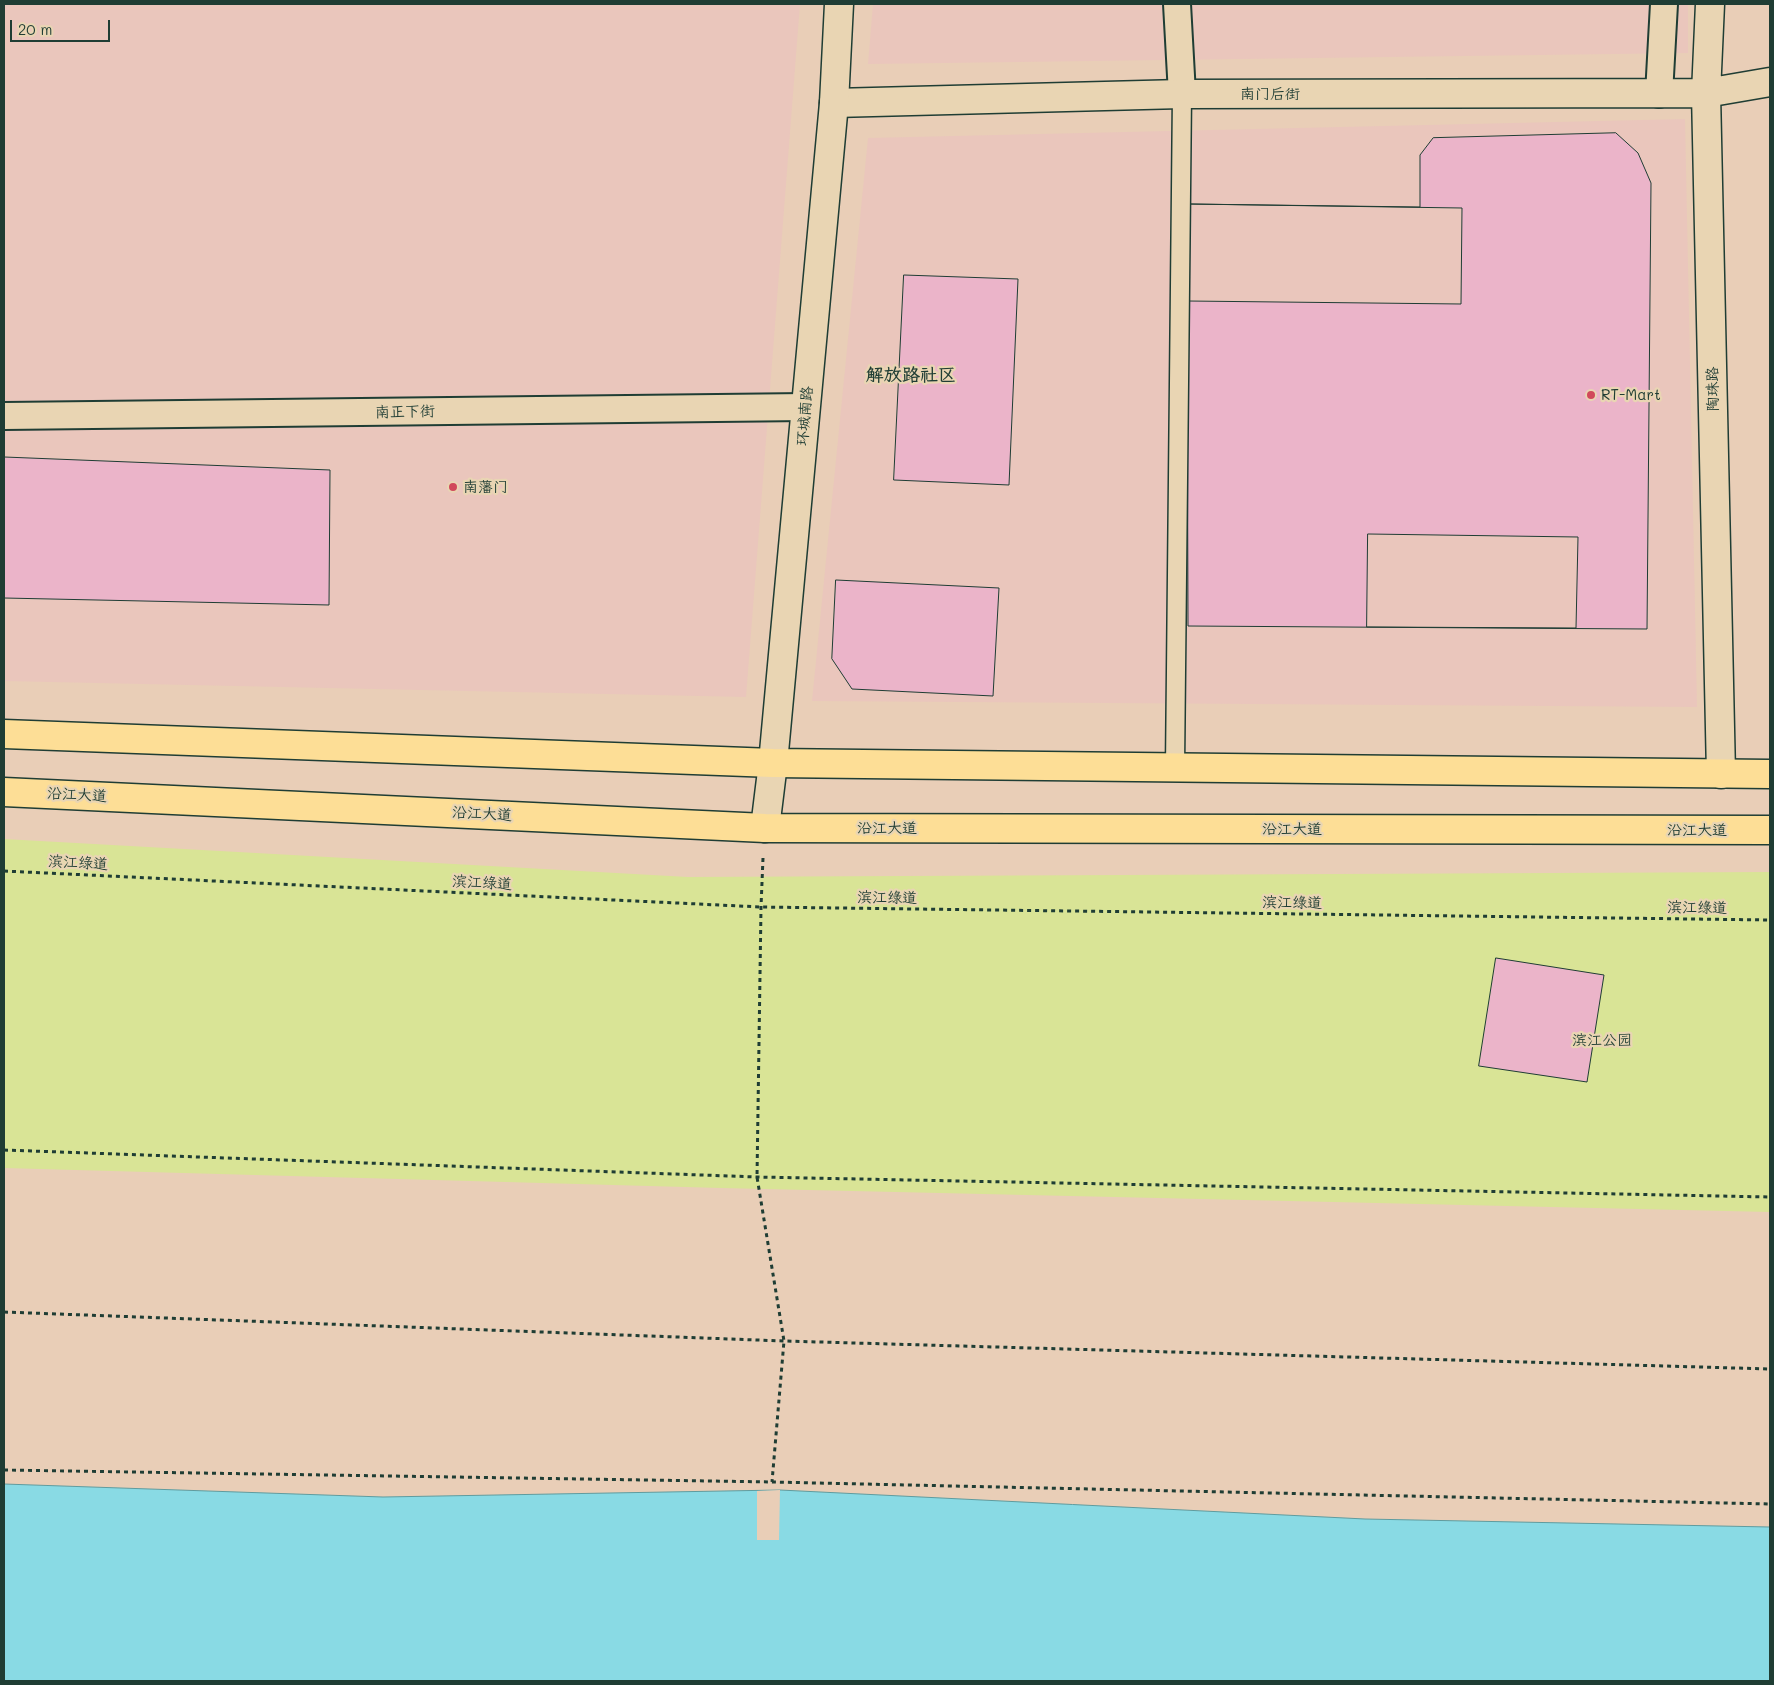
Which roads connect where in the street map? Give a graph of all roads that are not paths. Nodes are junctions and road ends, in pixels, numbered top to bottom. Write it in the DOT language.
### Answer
graph roads {
  1 [pos="839,4"];
  2 [pos="1177,4"];
  3 [pos="1664,4"];
  4 [pos="1710,4"];
  5 [pos="1770,82"];
  6 [pos="1706,93"];
  7 [pos="1182,94"];
  8 [pos="1659,94"];
  9 [pos="834,103"];
  10 [pos="806,407"];
  11 [pos="4,416"];
  12 [pos="4,734"];
  13 [pos="773,763"];
  14 [pos="1175,766"];
  15 [pos="1721,774"];
  16 [pos="1770,774"];
  17 [pos="4,792"];
  18 [pos="765,828"];
  19 [pos="1770,830"];
  1 -- 9 [label="street, 环城南路"];
  2 -- 7 [label="street"];
  3 -- 8 [label="street"];
  4 -- 6 [label="street, 陶珠路"];
  5 -- 6 [label="street, 南门后街"];
  6 -- 8 [label="street, 南门后街"];
  6 -- 15 [label="street, 陶珠路"];
  7 -- 8 [label="street, 南门后街"];
  7 -- 9 [label="street, 南门后街"];
  7 -- 14 [label="lane"];
  9 -- 10 [label="street, 环城南路"];
  10 -- 11 [label="street, 南正下街"];
  10 -- 13 [label="street, 环城南路"];
  12 -- 13 [label="main road"];
  13 -- 14 [label="main road"];
  13 -- 18 [label="street, 环城南路"];
  14 -- 15 [label="main road"];
  15 -- 16 [label="main road"];
  17 -- 18 [label="main road, 沿江大道"];
  18 -- 19 [label="main road, 沿江大道"];
}
